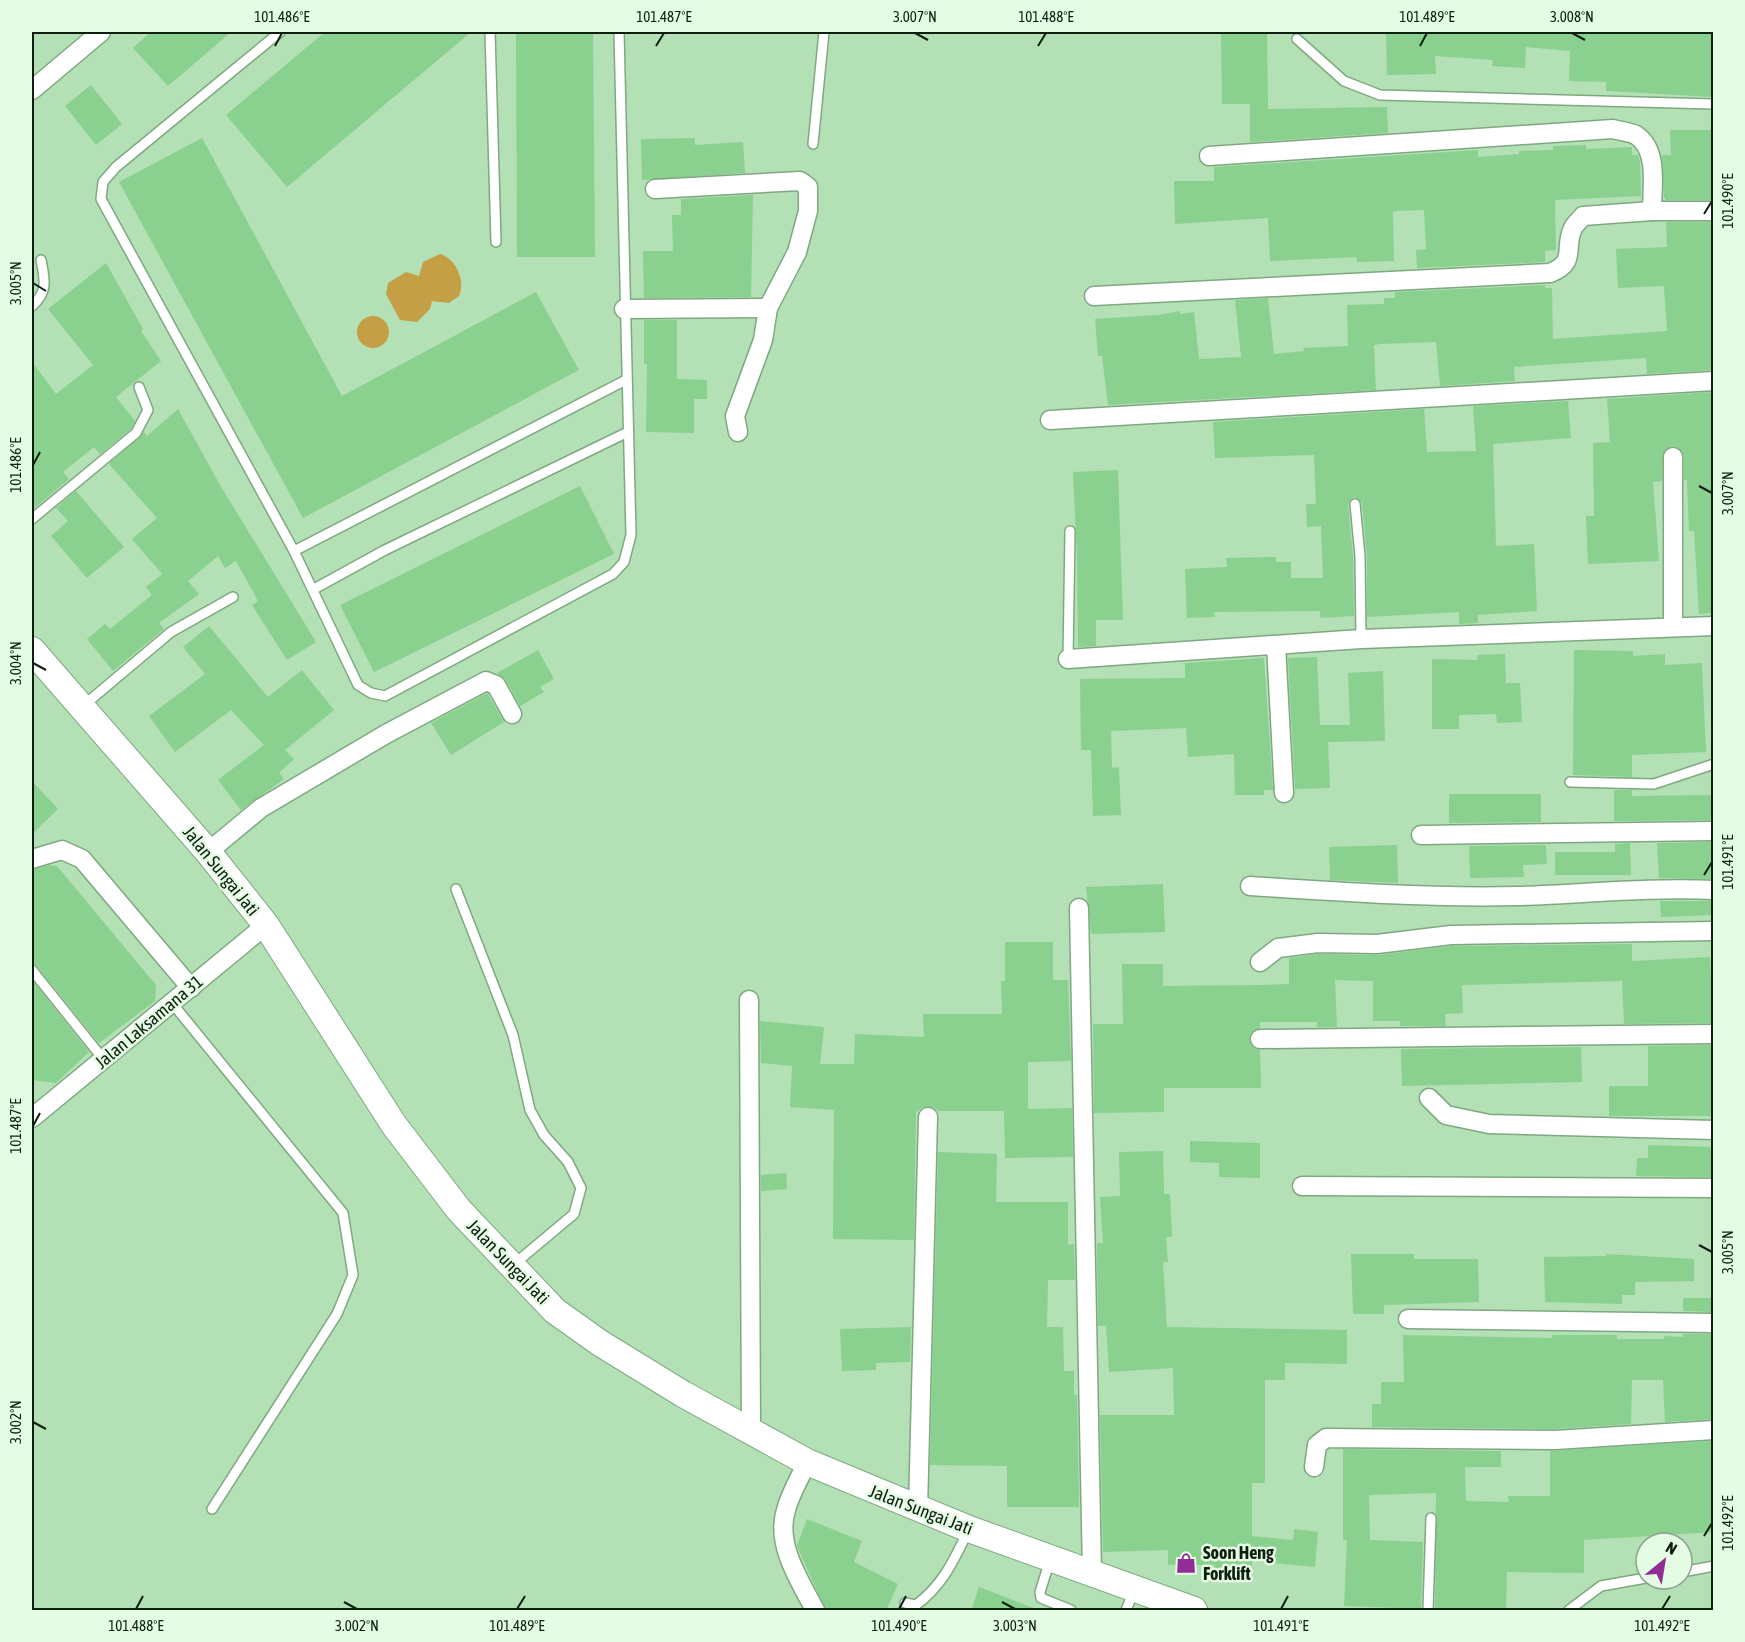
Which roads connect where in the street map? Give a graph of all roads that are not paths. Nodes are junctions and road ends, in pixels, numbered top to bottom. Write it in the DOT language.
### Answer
graph roads {
  1 [pos="101,32"];
  2 [pos="280,32"];
  3 [pos="490,32"];
  4 [pos="619,32"];
  5 [pos="824,32"];
  6 [pos="1297,39"];
  7 [pos="32,90"];
  8 [pos="1713,104"];
  9 [pos="813,144"];
  10 [pos="1209,156"];
  11 [pos="655,189"];
  12 [pos="1652,211"];
  13 [pos="1713,211"];
  14 [pos="496,242"];
  15 [pos="41,260"];
  16 [pos="1094,296"];
  17 [pos="32,306"];
  18 [pos="768,308"];
  19 [pos="624,309"];
  20 [pos="626,380"];
  21 [pos="1713,381"];
  22 [pos="139,387"];
  23 [pos="1050,420"];
  24 [pos="628,432"];
  25 [pos="738,432"];
  26 [pos="1673,457"];
  27 [pos="1355,504"];
  28 [pos="32,519"];
  29 [pos="1070,531"];
  30 [pos="294,551"];
  31 [pos="314,589"];
  32 [pos="233,597"];
  33 [pos="1713,626"];
  34 [pos="1673,627"];
  35 [pos="1361,639"];
  36 [pos="1276,645"];
  37 [pos="34,658"];
  38 [pos="1068,659"];
  39 [pos="82,707"];
  40 [pos="513,714"];
  41 [pos="1713,764"];
  42 [pos="1570,782"];
  43 [pos="1284,793"];
  44 [pos="1713,831"];
  45 [pos="1421,835"];
  46 [pos="208,852"];
  47 [pos="32,859"];
  48 [pos="1250,886"];
  49 [pos="456,889"];
  50 [pos="1713,890"];
  51 [pos="1079,908"];
  52 [pos="266,925"];
  53 [pos="1713,931"];
  54 [pos="1260,962"];
  55 [pos="32,970"];
  56 [pos="190,988"];
  57 [pos="749,1000"];
  58 [pos="172,1003"];
  59 [pos="1713,1034"];
  60 [pos="1260,1039"];
  61 [pos="104,1060"];
  62 [pos="1429,1098"];
  63 [pos="33,1114"];
  64 [pos="928,1117"];
  65 [pos="1713,1130"];
  66 [pos="1302,1186"];
  67 [pos="1713,1188"];
  68 [pos="511,1267"];
  69 [pos="1408,1319"];
  70 [pos="1713,1323"];
  71 [pos="1713,1430"];
  72 [pos="751,1433"];
  73 [pos="807,1462"];
  74 [pos="1314,1467"];
  75 [pos="212,1509"];
  76 [pos="918,1509"];
  77 [pos="1431,1518"];
  78 [pos="969,1529"];
  79 [pos="1051,1558"];
  80 [pos="1713,1566"];
  81 [pos="1694,1570"];
  82 [pos="1092,1574"];
  83 [pos="1634,1580"];
  84 [pos="1130,1600"];
  85 [pos="905,1603"];
  86 [pos="815,1611"];
  87 [pos="1071,1611"];
  88 [pos="1194,1611"];
  89 [pos="1428,1611"];
  90 [pos="1569,1611"];
  1 -- 7 [label="street"];
  2 -- 30 [label="lane"];
  3 -- 14 [label="lane"];
  4 -- 19 [label="lane"];
  5 -- 9 [label="lane"];
  6 -- 8 [label="lane"];
  10 -- 12 [label="street"];
  11 -- 18 [label="street"];
  12 -- 13 [label="street"];
  12 -- 16 [label="street"];
  15 -- 17 [label="lane"];
  18 -- 19 [label="street"];
  18 -- 25 [label="street"];
  19 -- 20 [label="lane"];
  20 -- 24 [label="lane"];
  20 -- 30 [label="lane"];
  21 -- 23 [label="street"];
  22 -- 28 [label="lane"];
  24 -- 31 [label="lane"];
  24 -- 31 [label="lane"];
  26 -- 34 [label="street"];
  27 -- 35 [label="lane"];
  29 -- 38 [label="lane"];
  30 -- 31 [label="lane"];
  32 -- 39 [label="lane"];
  33 -- 34 [label="street"];
  34 -- 35 [label="street"];
  35 -- 36 [label="street"];
  36 -- 38 [label="street"];
  36 -- 43 [label="street"];
  37 -- 39 [label="main road, Jalan Sungai Jati"];
  39 -- 46 [label="main road, Jalan Sungai Jati"];
  40 -- 46 [label="street"];
  41 -- 42 [label="lane"];
  44 -- 45 [label="street"];
  46 -- 52 [label="main road, Jalan Sungai Jati"];
  47 -- 56 [label="street"];
  48 -- 50 [label="street"];
  49 -- 68 [label="lane"];
  51 -- 82 [label="street"];
  52 -- 56 [label="street, Jalan Laksamana 31"];
  52 -- 68 [label="main road, Jalan Sungai Jati"];
  53 -- 54 [label="street"];
  55 -- 61 [label="lane"];
  56 -- 58 [label="street, Jalan Laksamana 31"];
  57 -- 72 [label="street"];
  58 -- 61 [label="street, Jalan Laksamana 31"];
  58 -- 75 [label="lane"];
  59 -- 60 [label="street"];
  61 -- 63 [label="street, Jalan Laksamana 31"];
  62 -- 65 [label="street"];
  64 -- 76 [label="street"];
  66 -- 67 [label="street"];
  68 -- 72 [label="main road, Jalan Sungai Jati"];
  69 -- 70 [label="street"];
  71 -- 74 [label="street"];
  72 -- 73 [label="main road, Jalan Sungai Jati"];
  73 -- 76 [label="main road, Jalan Sungai Jati"];
  73 -- 86 [label="street"];
  76 -- 78 [label="main road, Jalan Sungai Jati"];
  77 -- 89 [label="lane"];
  78 -- 79 [label="main road, Jalan Sungai Jati"];
  78 -- 85 [label="lane"];
  79 -- 82 [label="main road, Jalan Sungai Jati"];
  79 -- 87 [label="lane"];
  80 -- 81 [label="lane"];
  82 -- 84 [label="main road, Jalan Sungai Jati"];
  83 -- 90 [label="lane"];
  84 -- 88 [label="main road, Jalan Sungai Jati"];
}
